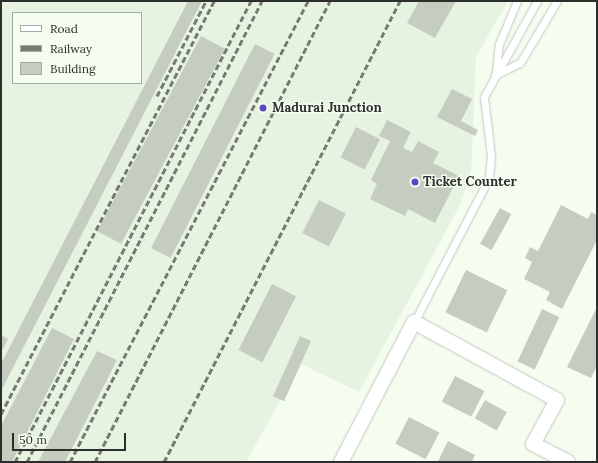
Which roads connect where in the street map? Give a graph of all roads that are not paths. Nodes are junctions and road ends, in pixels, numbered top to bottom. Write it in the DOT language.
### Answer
graph roads {
  1 [pos="517,1"];
  2 [pos="536,1"];
  3 [pos="557,1"];
  4 [pos="495,75"];
  5 [pos="414,322"];
  6 [pos="341,462"];
  7 [pos="568,462"];
  1 -- 4 [label="lane"];
  2 -- 4 [label="lane"];
  3 -- 4 [label="lane"];
  4 -- 5 [label="lane"];
  5 -- 6 [label="street"];
  5 -- 7 [label="street"];
}
